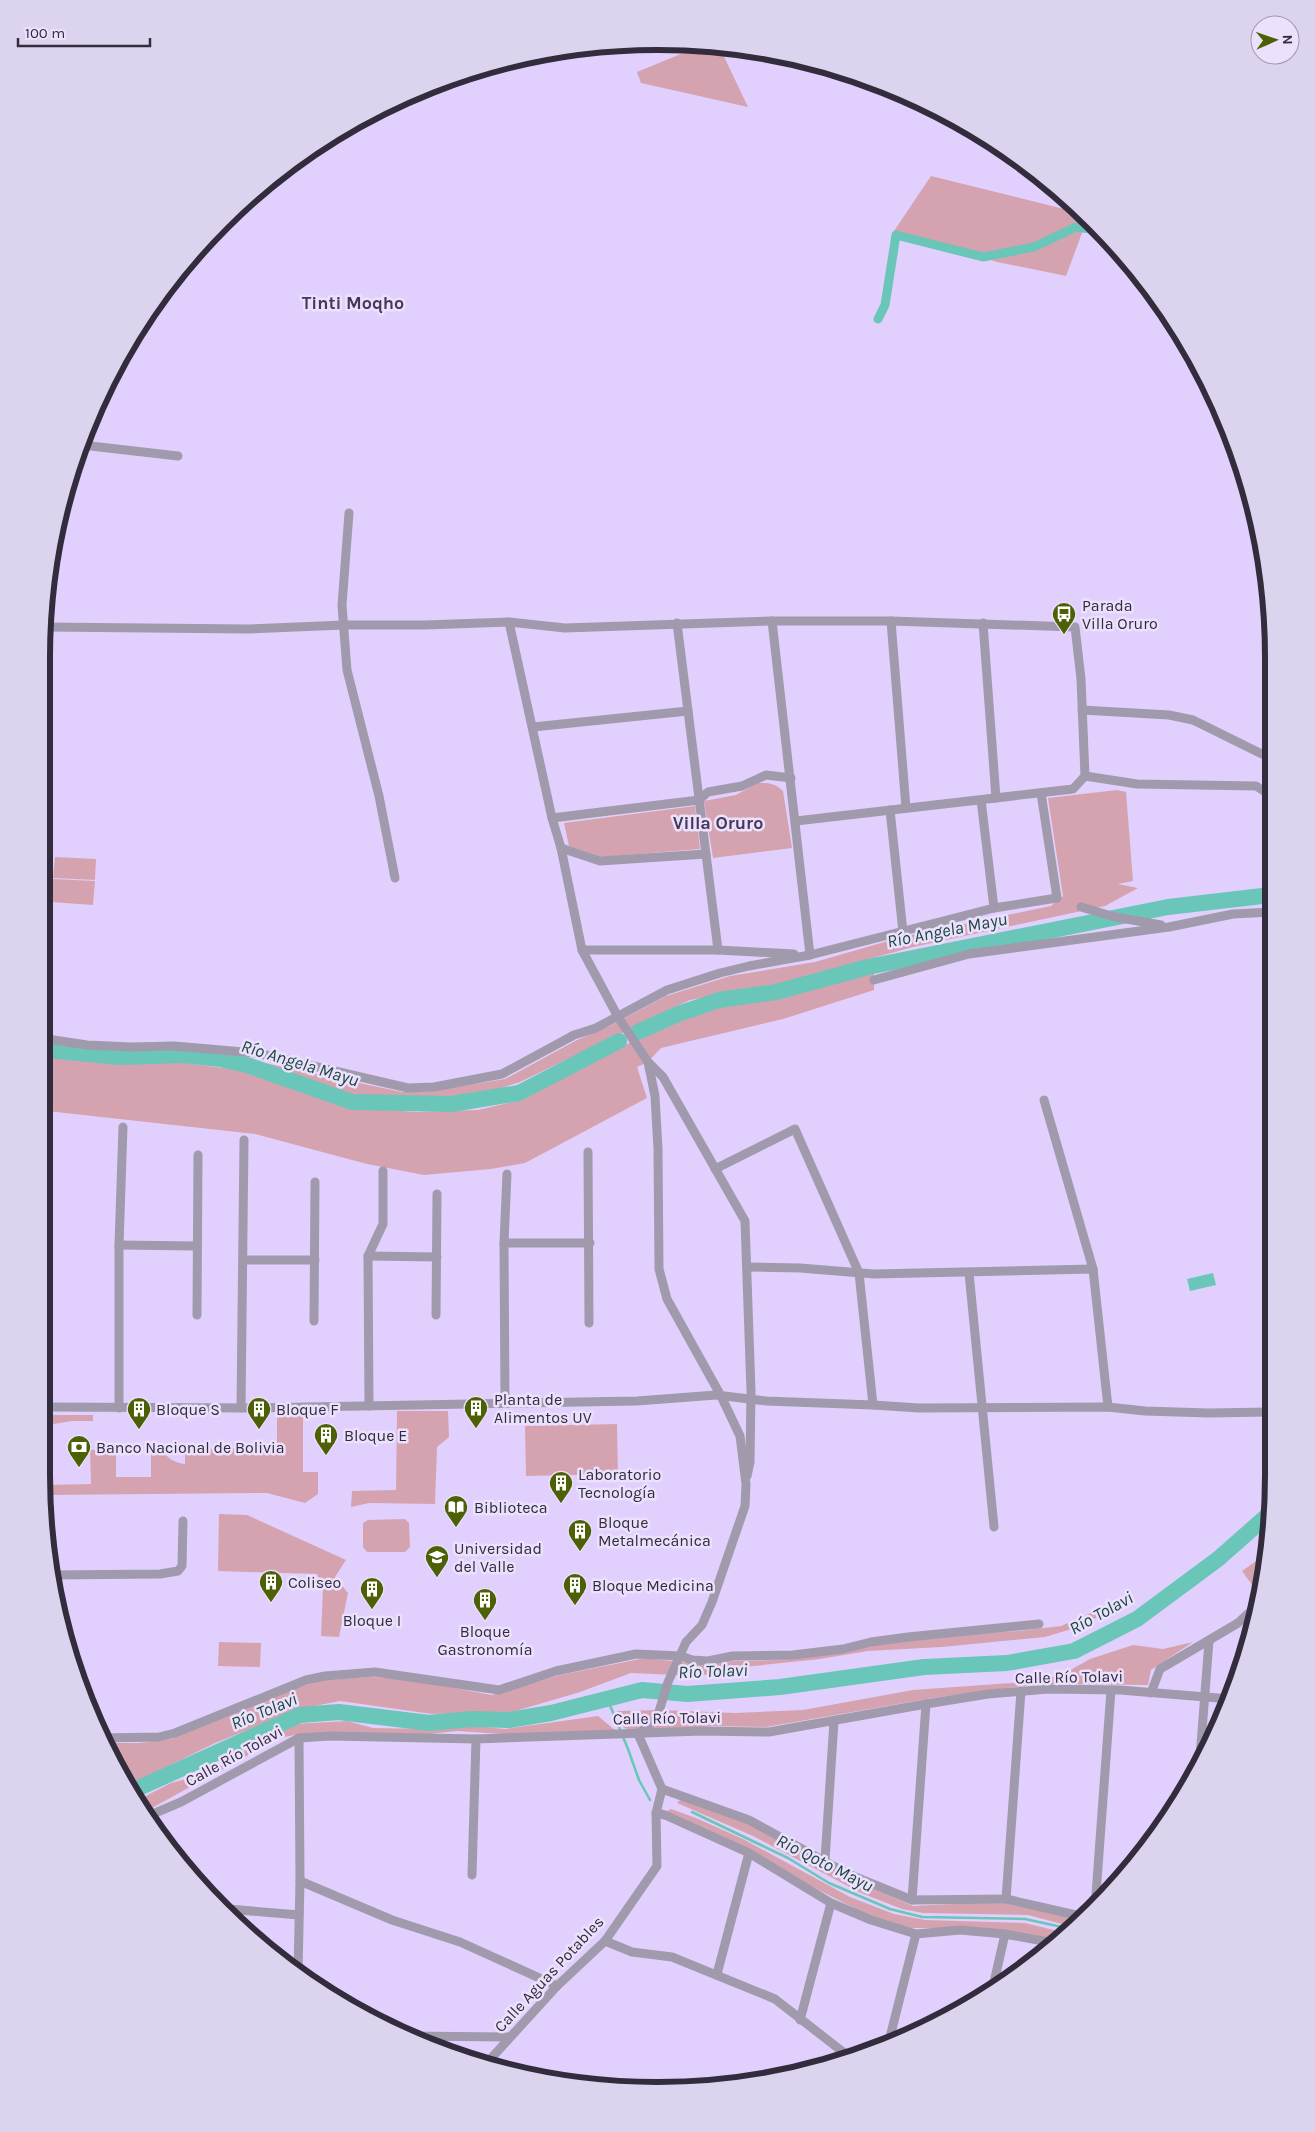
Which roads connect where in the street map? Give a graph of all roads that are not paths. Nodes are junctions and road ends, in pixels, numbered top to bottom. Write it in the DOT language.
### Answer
graph roads {
  1 [pos="88,446"];
  2 [pos="178,456"];
  3 [pos="349,513"];
  4 [pos="772,621"];
  5 [pos="509,622"];
  6 [pos="891,622"];
  7 [pos="677,623"];
  8 [pos="983,623"];
  9 [pos="344,625"];
  10 [pos="51,627"];
  11 [pos="1082,710"];
  12 [pos="688,711"];
  13 [pos="533,728"];
  14 [pos="1265,756"];
  15 [pos="1086,776"];
  16 [pos="791,778"];
  17 [pos="1265,792"];
  18 [pos="1041,793"];
  19 [pos="996,798"];
  20 [pos="699,800"];
  21 [pos="981,800"];
  22 [pos="906,808"];
  23 [pos="890,810"];
  24 [pos="552,818"];
  25 [pos="796,821"];
  26 [pos="561,848"];
  27 [pos="706,854"];
  28 [pos="395,878"];
  29 [pos="1081,907"];
  30 [pos="994,908"];
  31 [pos="1265,912"];
  32 [pos="1169,927"];
  33 [pos="903,932"];
  34 [pos="582,950"];
  35 [pos="718,950"];
  36 [pos="810,955"];
  37 [pos="874,980"];
  38 [pos="618,1017"];
  39 [pos="50,1040"];
  40 [pos="648,1062"];
  41 [pos="1044,1100"];
  42 [pos="123,1127"];
  43 [pos="244,1140"];
  44 [pos="588,1152"];
  45 [pos="198,1155"];
  46 [pos="714,1169"];
  47 [pos="383,1171"];
  48 [pos="507,1174"];
  49 [pos="315,1182"];
  50 [pos="437,1194"];
  51 [pos="504,1243"];
  52 [pos="590,1243"];
  53 [pos="119,1245"];
  54 [pos="197,1246"];
  55 [pos="368,1256"];
  56 [pos="437,1257"];
  57 [pos="243,1260"];
  58 [pos="315,1260"];
  59 [pos="747,1267"];
  60 [pos="1094,1270"];
  61 [pos="969,1272"];
  62 [pos="859,1273"];
  63 [pos="197,1315"];
  64 [pos="436,1315"];
  65 [pos="314,1321"];
  66 [pos="589,1324"];
  67 [pos="721,1396"];
  68 [pos="751,1399"];
  69 [pos="504,1403"];
  70 [pos="874,1404"];
  71 [pos="369,1406"];
  72 [pos="50,1407"];
  73 [pos="1108,1407"];
  74 [pos="119,1408"];
  75 [pos="241,1408"];
  76 [pos="981,1408"];
  77 [pos="1265,1412"];
  78 [pos="746,1484"];
  79 [pos="183,1521"];
  80 [pos="994,1527"];
  81 [pos="59,1575"];
  82 [pos="1248,1613"];
  83 [pos="1039,1624"];
  84 [pos="1208,1641"];
  85 [pos="681,1656"];
  86 [pos="1111,1690"];
  87 [pos="1021,1691"];
  88 [pos="1151,1693"];
  89 [pos="1203,1698"];
  90 [pos="1222,1699"];
  91 [pos="926,1704"];
  92 [pos="834,1721"];
  93 [pos="638,1734"];
  94 [pos="111,1738"];
  95 [pos="299,1738"];
  96 [pos="476,1739"];
  97 [pos="1201,1746"];
  98 [pos="662,1789"];
  99 [pos="656,1813"];
  100 [pos="153,1814"];
  101 [pos="749,1853"];
  102 [pos="825,1860"];
  103 [pos="472,1875"];
  104 [pos="300,1881"];
  105 [pos="1097,1893"];
  106 [pos="912,1900"];
  107 [pos="1006,1900"];
  108 [pos="831,1903"];
  109 [pos="234,1909"];
  110 [pos="300,1915"];
  111 [pos="1075,1915"];
  112 [pos="916,1934"];
  113 [pos="1005,1934"];
  114 [pos="605,1941"];
  115 [pos="1046,1941"];
  116 [pos="298,1964"];
  117 [pos="717,1974"];
  118 [pos="994,1980"];
  119 [pos="557,1986"];
  120 [pos="800,2020"];
  121 [pos="426,2036"];
  122 [pos="890,2036"];
  123 [pos="509,2037"];
  124 [pos="844,2053"];
  125 [pos="491,2058"];
  1 -- 2 [label="street"];
  3 -- 9 [label="street"];
  4 -- 6 [label="street"];
  4 -- 7 [label="street"];
  4 -- 16 [label="street"];
  5 -- 7 [label="street"];
  5 -- 9 [label="street"];
  5 -- 13 [label="street"];
  6 -- 8 [label="street"];
  6 -- 22 [label="street"];
  7 -- 12 [label="street"];
  8 -- 11 [label="street"];
  8 -- 19 [label="street"];
  9 -- 10 [label="street"];
  9 -- 28 [label="street"];
  11 -- 14 [label="street"];
  11 -- 15 [label="street"];
  12 -- 13 [label="street"];
  12 -- 20 [label="street"];
  13 -- 24 [label="street"];
  15 -- 17 [label="street"];
  15 -- 18 [label="street"];
  16 -- 20 [label="street"];
  16 -- 25 [label="street"];
  18 -- 19 [label="street"];
  18 -- 30 [label="street"];
  19 -- 21 [label="street"];
  20 -- 24 [label="street"];
  20 -- 27 [label="street"];
  21 -- 22 [label="street"];
  21 -- 30 [label="street"];
  22 -- 23 [label="street"];
  23 -- 25 [label="street"];
  23 -- 33 [label="street"];
  24 -- 26 [label="street"];
  25 -- 36 [label="street"];
  26 -- 27 [label="street"];
  26 -- 34 [label="street"];
  27 -- 35 [label="street"];
  29 -- 32 [label="street"];
  30 -- 33 [label="street"];
  31 -- 32 [label="street"];
  32 -- 37 [label="street"];
  33 -- 36 [label="street"];
  34 -- 35 [label="street"];
  34 -- 38 [label="street"];
  35 -- 36 [label="street"];
  36 -- 38 [label="street"];
  38 -- 39 [label="street"];
  38 -- 40 [label="street"];
  40 -- 46 [label="street"];
  40 -- 67 [label="street"];
  41 -- 60 [label="street"];
  42 -- 53 [label="street"];
  43 -- 57 [label="street"];
  44 -- 52 [label="street"];
  45 -- 54 [label="street"];
  46 -- 59 [label="street"];
  46 -- 62 [label="street"];
  47 -- 55 [label="street"];
  48 -- 51 [label="street"];
  49 -- 58 [label="street"];
  50 -- 56 [label="street"];
  51 -- 52 [label="street"];
  51 -- 69 [label="street"];
  52 -- 66 [label="street"];
  53 -- 54 [label="street"];
  53 -- 74 [label="street"];
  54 -- 63 [label="street"];
  55 -- 56 [label="street"];
  55 -- 71 [label="street"];
  56 -- 64 [label="street"];
  57 -- 58 [label="street"];
  57 -- 75 [label="street"];
  58 -- 65 [label="street"];
  59 -- 62 [label="street"];
  59 -- 68 [label="street"];
  60 -- 61 [label="street"];
  60 -- 73 [label="street"];
  61 -- 62 [label="street"];
  61 -- 76 [label="street"];
  62 -- 70 [label="street"];
  67 -- 68 [label="street"];
  67 -- 69 [label="street"];
  67 -- 78 [label="street"];
  68 -- 70 [label="street"];
  68 -- 78 [label="street"];
  69 -- 71 [label="street"];
  70 -- 76 [label="street"];
  71 -- 75 [label="street"];
  72 -- 74 [label="street"];
  73 -- 76 [label="street"];
  73 -- 77 [label="street"];
  74 -- 75 [label="street"];
  76 -- 80 [label="street"];
  78 -- 85 [label="street"];
  79 -- 81 [label="street"];
  82 -- 84 [label="street"];
  83 -- 85 [label="street"];
  84 -- 88 [label="street"];
  84 -- 89 [label="street"];
  85 -- 93 [label="street"];
  85 -- 94 [label="street"];
  86 -- 87 [label="street, Calle Río Tolavi"];
  86 -- 88 [label="street, Calle Río Tolavi"];
  86 -- 105 [label="street"];
  87 -- 91 [label="street, Calle Río Tolavi"];
  87 -- 107 [label="street"];
  88 -- 89 [label="street, Calle Río Tolavi"];
  89 -- 90 [label="street, Calle Río Tolavi"];
  89 -- 97 [label="street"];
  91 -- 92 [label="street, Calle Río Tolavi"];
  91 -- 106 [label="street"];
  92 -- 93 [label="street, Calle Río Tolavi"];
  92 -- 102 [label="street"];
  93 -- 96 [label="street, Calle Río Tolavi"];
  93 -- 98 [label="street"];
  95 -- 96 [label="street, Calle Río Tolavi"];
  95 -- 100 [label="street, Calle Río Tolavi"];
  95 -- 104 [label="street"];
  96 -- 103 [label="street"];
  98 -- 99 [label="street, Calle Aguas Potables"];
  98 -- 102 [label="street"];
  99 -- 101 [label="street"];
  99 -- 114 [label="street, Calle Aguas Potables"];
  101 -- 108 [label="street"];
  101 -- 117 [label="street"];
  102 -- 106 [label="street"];
  104 -- 110 [label="street"];
  104 -- 119 [label="street"];
  106 -- 107 [label="street"];
  107 -- 111 [label="street"];
  108 -- 112 [label="street"];
  108 -- 120 [label="street"];
  109 -- 110 [label="street"];
  110 -- 116 [label="street"];
  112 -- 113 [label="street"];
  112 -- 122 [label="street"];
  113 -- 115 [label="street"];
  113 -- 118 [label="street"];
  114 -- 117 [label="street"];
  114 -- 119 [label="street, Calle Aguas Potables"];
  117 -- 120 [label="street"];
  119 -- 123 [label="street, Calle Aguas Potables"];
  120 -- 124 [label="street"];
  121 -- 123 [label="street"];
  123 -- 125 [label="street, Calle Aguas Potables"];
}
